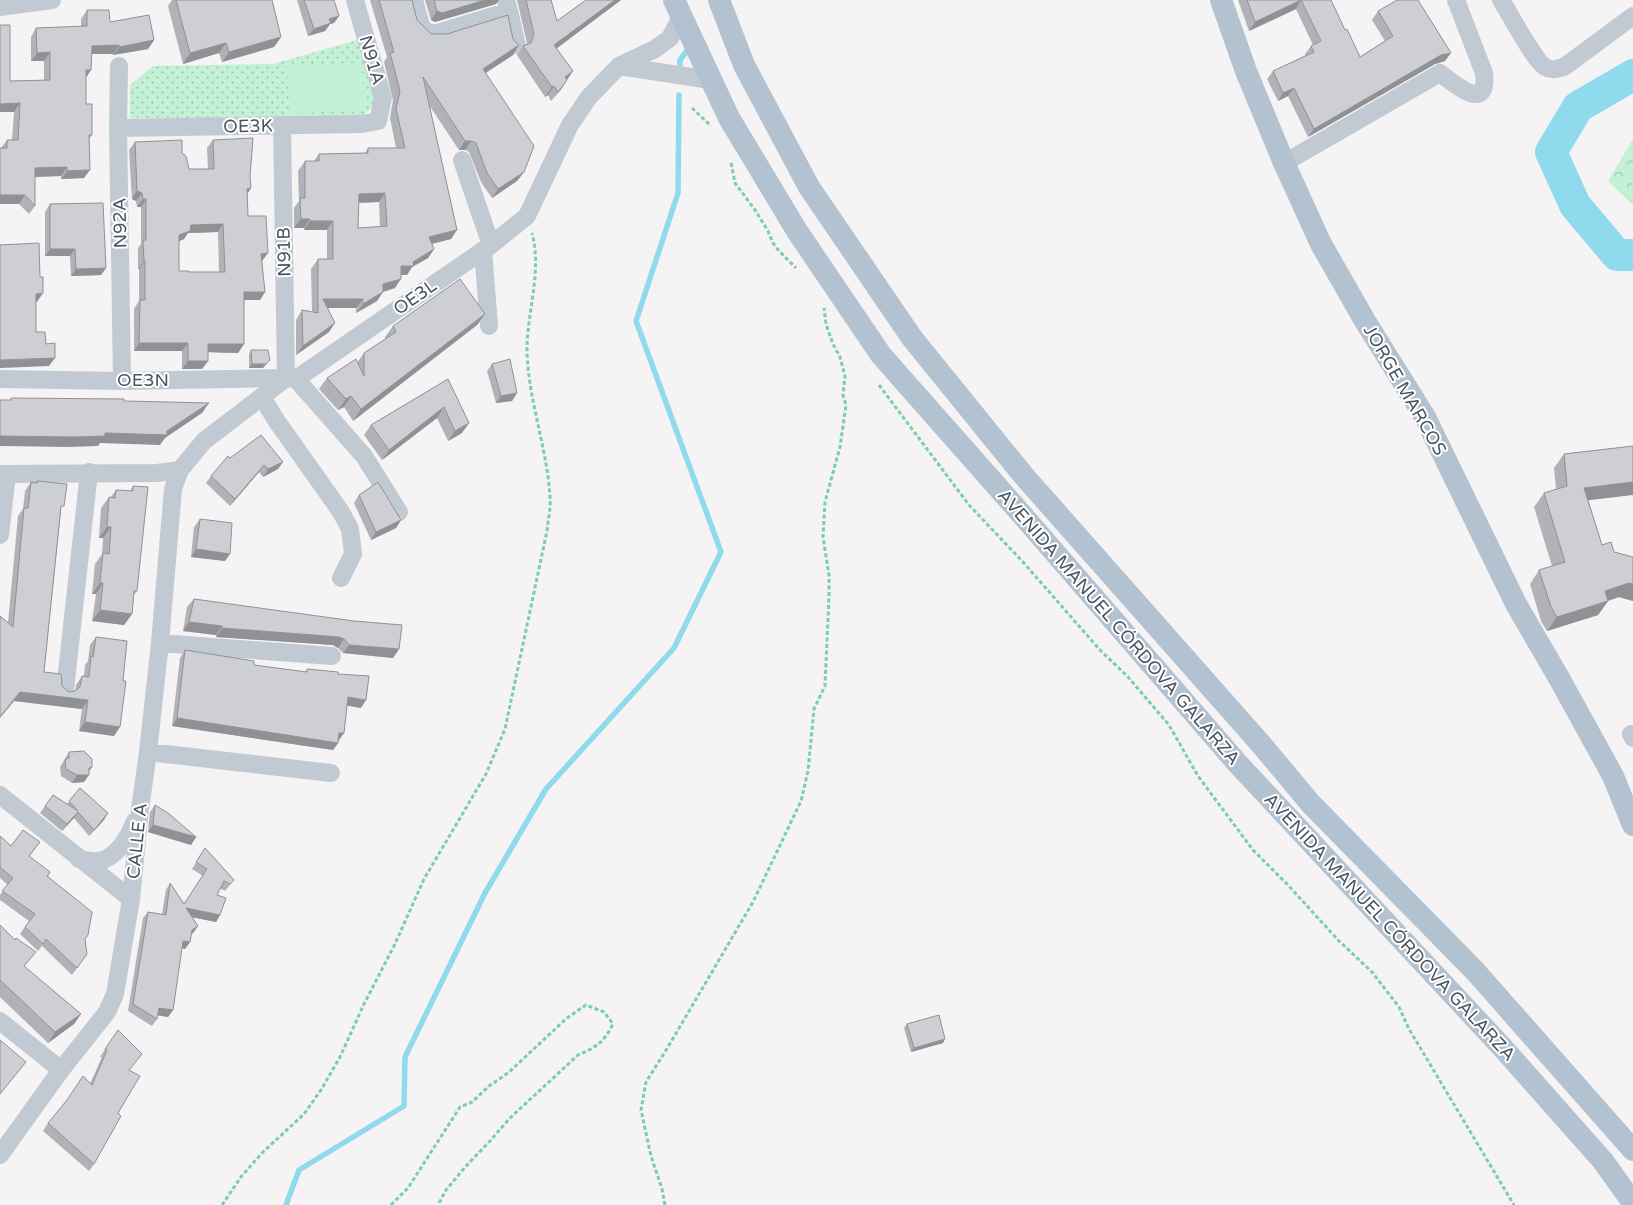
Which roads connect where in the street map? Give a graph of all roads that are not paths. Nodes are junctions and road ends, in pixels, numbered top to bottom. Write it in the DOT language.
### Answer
graph roads {
  1 [pos="52,0"];
  2 [pos="355,0"];
  3 [pos="414,0"];
  4 [pos="719,0"];
  5 [pos="1222,0"];
  6 [pos="1456,0"];
  7 [pos="1501,0"];
  8 [pos="507,5"];
  9 [pos="0,7"];
  10 [pos="677,9"];
  11 [pos="1633,16"];
  12 [pos="517,45"];
  13 [pos="119,66"];
  14 [pos="619,66"];
  15 [pos="711,80"];
  16 [pos="378,121"];
  17 [pos="282,125"];
  18 [pos="118,128"];
  19 [pos="462,160"];
  20 [pos="1284,163"];
  21 [pos="487,248"];
  22 [pos="490,326"];
  23 [pos="291,378"];
  24 [pos="0,379"];
  25 [pos="122,380"];
  26 [pos="262,397"];
  27 [pos="180,470"];
  28 [pos="88,472"];
  29 [pos="3,474"];
  30 [pos="173,489"];
  31 [pos="399,512"];
  32 [pos="0,535"];
  33 [pos="341,578"];
  34 [pos="160,643"];
  35 [pos="332,656"];
  36 [pos="65,690"];
  37 [pos="1260,743"];
  38 [pos="148,752"];
  39 [pos="1238,764"];
  40 [pos="331,773"];
  41 [pos="0,795"];
  42 [pos="140,809"];
  43 [pos="1633,825"];
  44 [pos="79,859"];
  45 [pos="131,899"];
  46 [pos="0,1020"];
  47 [pos="61,1070"];
  48 [pos="1633,1150"];
  49 [pos="0,1155"];
  50 [pos="1633,1203"];
  1 -- 9 [label="street"];
  2 -- 16 [label="street, N91A"];
  3 -- 8 [label="street"];
  4 -- 37 [label="main road, AVENIDA MANUEL CÓRDOVA GALARZA"];
  5 -- 20 [label="main road, JORGE MARCOS"];
  6 -- 20 [label="street"];
  7 -- 11 [label="street"];
  8 -- 12 [label="street"];
  10 -- 14 [label="street, OE3L"];
  10 -- 15 [label="main road, AVENIDA MANUEL CÓRDOVA GALARZA"];
  13 -- 18 [label="street, N92A"];
  14 -- 15 [label="street"];
  14 -- 21 [label="street, OE3L"];
  15 -- 39 [label="main road, AVENIDA MANUEL CÓRDOVA GALARZA"];
  16 -- 17 [label="street, OE3K"];
  17 -- 18 [label="street, OE3K"];
  17 -- 23 [label="street, N91B"];
  18 -- 25 [label="street, N92A"];
  19 -- 21 [label="street"];
  20 -- 43 [label="main road, JORGE MARCOS"];
  21 -- 22 [label="street"];
  21 -- 23 [label="street, OE3L"];
  23 -- 25 [label="street, OE3N"];
  23 -- 26 [label="street, OE3L"];
  23 -- 31 [label="street"];
  24 -- 25 [label="street, OE3N"];
  26 -- 27 [label="street, OE3L"];
  26 -- 33 [label="street"];
  27 -- 28 [label="street"];
  27 -- 30 [label="street, OE3L"];
  28 -- 29 [label="street"];
  28 -- 36 [label="street"];
  29 -- 32 [label="street"];
  30 -- 34 [label="street, CALLE A"];
  34 -- 35 [label="street"];
  34 -- 38 [label="street, CALLE A"];
  37 -- 39 [label="main road"];
  37 -- 48 [label="main road, AVENIDA MANUEL CÓRDOVA GALARZA"];
  38 -- 40 [label="street"];
  38 -- 42 [label="street, CALLE A"];
  39 -- 50 [label="main road, AVENIDA MANUEL CÓRDOVA GALARZA"];
  41 -- 44 [label="street"];
  42 -- 44 [label="street"];
  42 -- 45 [label="street, CALLE A"];
  44 -- 45 [label="street"];
  45 -- 47 [label="street, CALLE A"];
  46 -- 47 [label="street"];
  47 -- 49 [label="street, CALLE A"];
}
